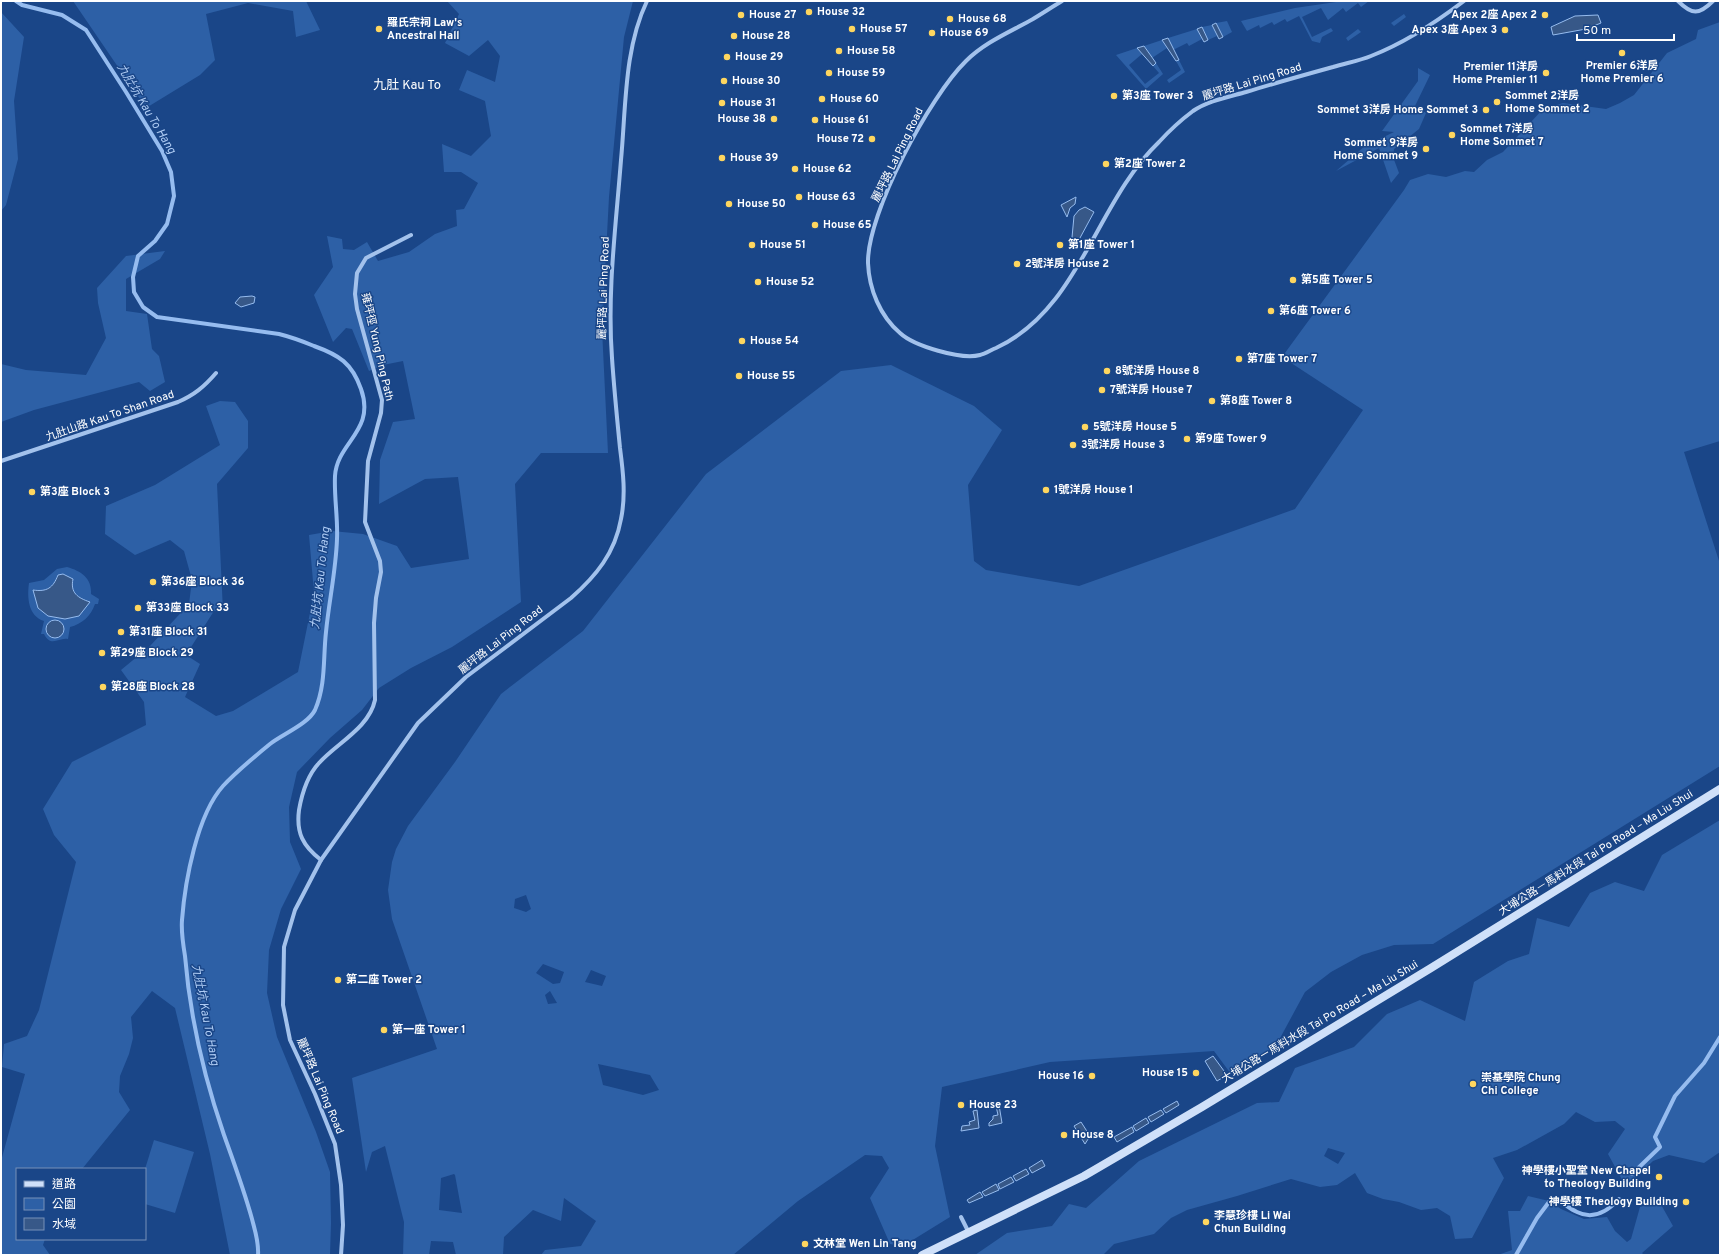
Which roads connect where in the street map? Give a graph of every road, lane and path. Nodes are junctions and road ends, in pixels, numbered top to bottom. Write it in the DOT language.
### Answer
graph roads {
  1 [pos="647,1"];
  2 [pos="1062,1"];
  3 [pos="1464,1"];
  4 [pos="1678,1"];
  5 [pos="1713,1"];
  6 [pos="412,235"];
  7 [pos="216,373"];
  8 [pos="1,461"];
  9 [pos="1720,789"];
  10 [pos="320,860"];
  11 [pos="961,1217"];
  12 [pos="969,1233"];
  13 [pos="341,1255"];
  14 [pos="922,1255"];
  1 -- 10 [label="street, 麗坪路 Lai Ping Road"];
  2 -- 3 [label="street, 麗坪路 Lai Ping Road"];
  4 -- 5 [label="street"];
  6 -- 10 [label="street, 雍坪徑 Yung Ping Path"];
  7 -- 8 [label="street, 九肚山路 Kau To Shan Road"];
  9 -- 12 [label="main road, 大埔公路－馬料水段 Tai Po Road – Ma Liu Shui"];
  10 -- 13 [label="street, 麗坪路 Lai Ping Road"];
  11 -- 12 [label="street"];
  12 -- 14 [label="main road, 大埔公路－馬料水段 Tai Po Road – Ma Liu Shui"];
}
